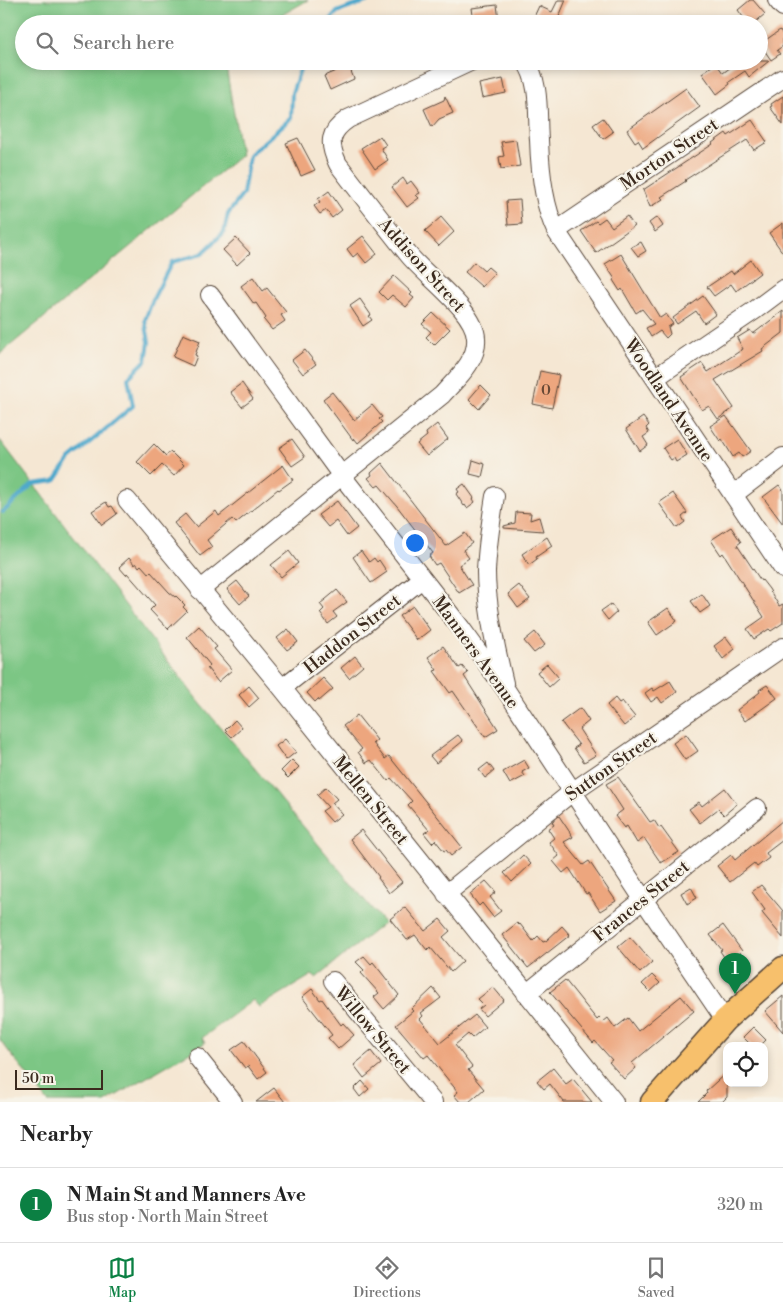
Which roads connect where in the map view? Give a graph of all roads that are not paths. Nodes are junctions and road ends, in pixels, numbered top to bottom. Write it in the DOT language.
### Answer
graph roads {
  1 [pos="777,0"];
  2 [pos="783,7"];
  3 [pos="453,70"];
  4 [pos="531,70"];
  5 [pos="783,78"];
  6 [pos="556,230"];
  7 [pos="783,289"];
  8 [pos="210,295"];
  9 [pos="655,378"];
  10 [pos="783,457"];
  11 [pos="342,476"];
  12 [pos="733,495"];
  13 [pos="495,496"];
  14 [pos="127,500"];
  15 [pos="783,568"];
  16 [pos="422,579"];
  17 [pos="200,590"];
  18 [pos="783,647"];
  19 [pos="282,688"];
  20 [pos="506,690"];
  21 [pos="572,792"];
  22 [pos="757,808"];
  23 [pos="446,894"];
  24 [pos="643,899"];
  25 [pos="783,968"];
  26 [pos="333,981"];
  27 [pos="526,994"];
  28 [pos="725,1020"];
  29 [pos="197,1057"];
  30 [pos="233,1102"];
  31 [pos="433,1102"];
  32 [pos="614,1102"];
  33 [pos="652,1102"];
  1 -- 2 [label="street"];
  3 -- 11 [label="street, Addison Street"];
  4 -- 6 [label="street"];
  5 -- 6 [label="street, Morton Street"];
  6 -- 9 [label="street, Woodland Avenue"];
  7 -- 9 [label="street"];
  8 -- 11 [label="street, Manners Avenue"];
  9 -- 12 [label="street, Woodland Avenue"];
  10 -- 12 [label="street"];
  11 -- 16 [label="street, Manners Avenue"];
  11 -- 17 [label="street, Addison Street"];
  12 -- 15 [label="street, Woodland Avenue"];
  13 -- 20 [label="street"];
  14 -- 17 [label="street, Mellen Street"];
  16 -- 19 [label="street, Haddon Street"];
  16 -- 20 [label="street, Manners Avenue"];
  17 -- 19 [label="street, Mellen Street"];
  18 -- 21 [label="street, Sutton Street"];
  19 -- 23 [label="street, Mellen Street"];
  20 -- 21 [label="street, Manners Avenue"];
  21 -- 23 [label="street, Sutton Street"];
  21 -- 24 [label="street, Manners Avenue"];
  22 -- 24 [label="street, Frances Street"];
  23 -- 27 [label="street, Mellen Street"];
  24 -- 27 [label="street, Frances Street"];
  24 -- 28 [label="street, Manners Avenue"];
  25 -- 28 [label="main road"];
  26 -- 31 [label="street, Willow Street"];
  27 -- 32 [label="street, Mellen Street"];
  28 -- 33 [label="main road"];
  29 -- 30 [label="street"];
}
